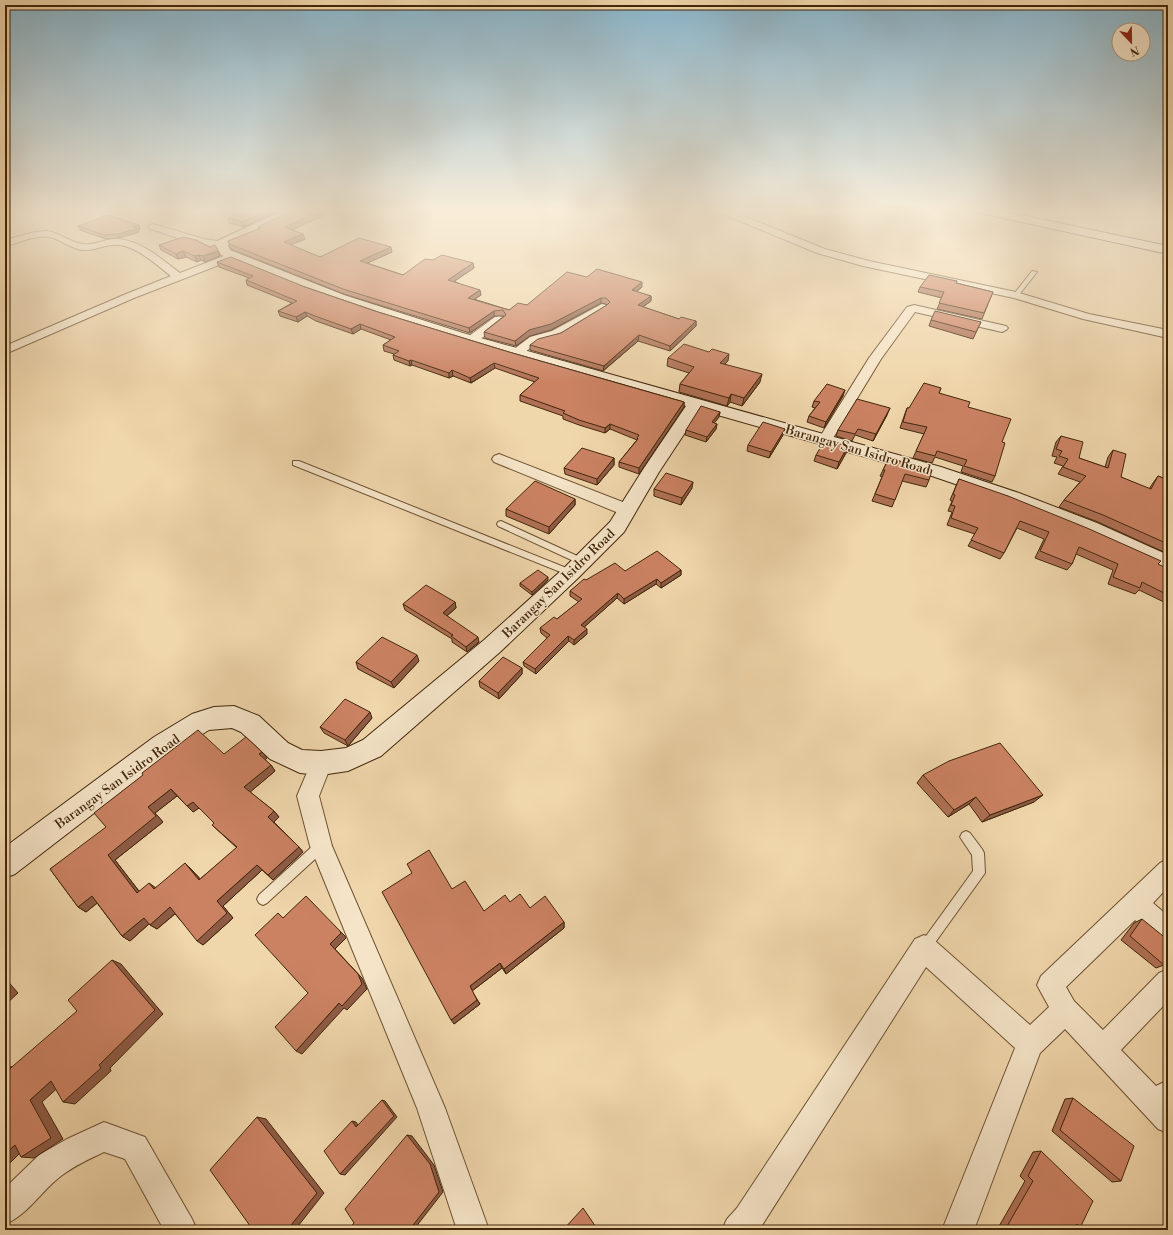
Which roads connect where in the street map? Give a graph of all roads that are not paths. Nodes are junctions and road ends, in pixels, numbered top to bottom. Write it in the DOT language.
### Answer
graph roads {
  1 [pos="166,268"];
  2 [pos="203,268"];
  3 [pos="262,268"];
  4 [pos="884,268"];
  5 [pos="1034,272"];
  6 [pos="178,277"];
  7 [pos="1016,295"];
  8 [pos="602,307"];
  9 [pos="499,319"];
  10 [pos="1002,328"];
  11 [pos="1168,334"];
  12 [pos="473,339"];
  13 [pos="5,350"];
  14 [pos="515,352"];
  15 [pos="696,404"];
  16 [pos="825,440"];
  17 [pos="499,459"];
  18 [pos="296,463"];
  19 [pos="626,510"];
  20 [pos="501,524"];
  21 [pos="1168,564"];
  22 [pos="577,567"];
  23 [pos="321,763"];
  24 [pos="966,837"];
  25 [pos="321,846"];
  26 [pos="5,864"];
  27 [pos="1168,871"];
  28 [pos="263,899"];
  29 [pos="1135,903"];
  30 [pos="1168,933"];
  31 [pos="924,948"];
  32 [pos="1168,982"];
  33 [pos="1065,1010"];
  34 [pos="1030,1044"];
  35 [pos="1102,1050"];
  36 [pos="1164,1106"];
  37 [pos="5,1209"];
  38 [pos="181,1230"];
  39 [pos="473,1230"];
  40 [pos="738,1230"];
  41 [pos="958,1230"];
  1 -- 6 [label="street"];
  2 -- 6 [label="street"];
  3 -- 12 [label="street"];
  4 -- 7 [label="street"];
  5 -- 7 [label="lane"];
  6 -- 13 [label="street"];
  7 -- 11 [label="street"];
  8 -- 14 [label="street"];
  9 -- 12 [label="street"];
  10 -- 16 [label="street"];
  12 -- 14 [label="street"];
  14 -- 15 [label="street"];
  15 -- 16 [label="street, Barangay San Isidro Road"];
  15 -- 19 [label="street, Barangay San Isidro Road"];
  16 -- 21 [label="street, Barangay San Isidro Road"];
  17 -- 19 [label="street"];
  18 -- 22 [label="lane"];
  19 -- 22 [label="street, Barangay San Isidro Road"];
  20 -- 22 [label="lane"];
  22 -- 23 [label="street, Barangay San Isidro Road"];
  23 -- 25 [label="street"];
  23 -- 26 [label="street, Barangay San Isidro Road"];
  24 -- 31 [label="lane"];
  25 -- 28 [label="lane"];
  25 -- 39 [label="street"];
  27 -- 29 [label="street"];
  29 -- 30 [label="street"];
  29 -- 33 [label="street"];
  31 -- 34 [label="street"];
  31 -- 40 [label="street"];
  32 -- 35 [label="street"];
  33 -- 34 [label="street"];
  33 -- 35 [label="street"];
  34 -- 41 [label="street"];
  35 -- 36 [label="street"];
  37 -- 38 [label="street"];
}
